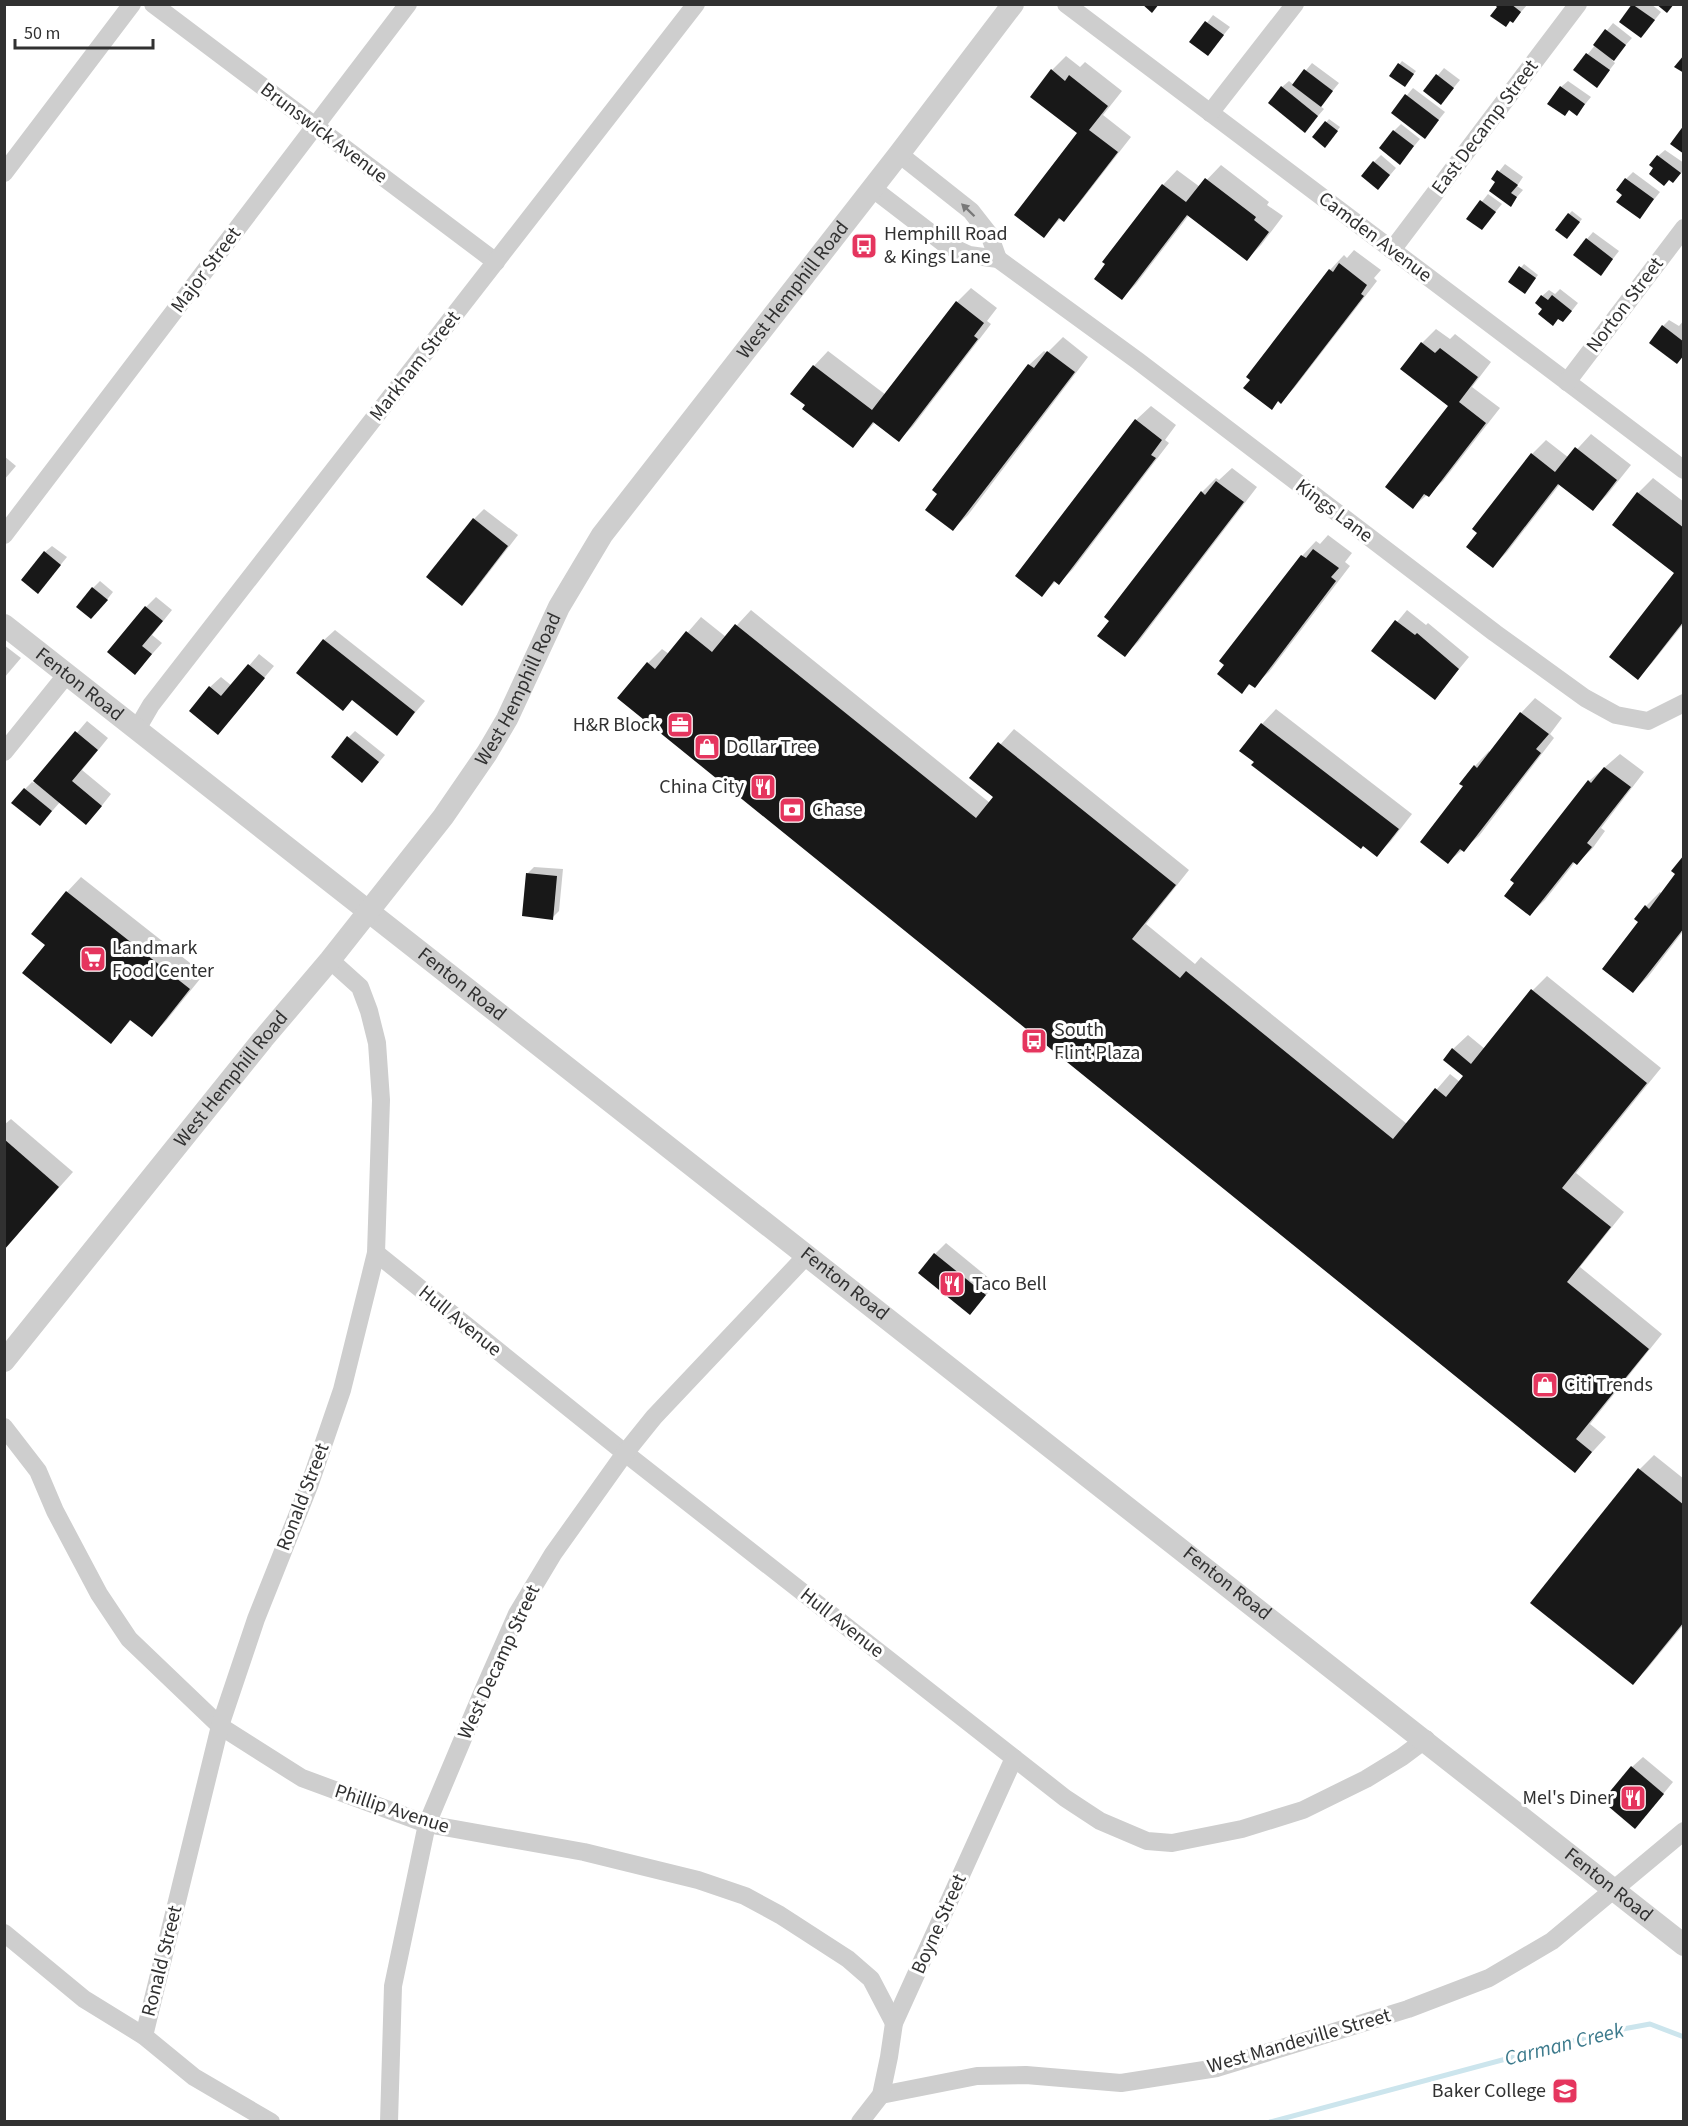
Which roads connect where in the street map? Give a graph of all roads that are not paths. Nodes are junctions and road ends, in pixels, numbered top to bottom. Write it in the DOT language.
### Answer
graph roads {
  1 [pos="132,4"];
  2 [pos="153,4"];
  3 [pos="408,4"];
  4 [pos="696,4"];
  5 [pos="1013,4"];
  6 [pos="1066,4"];
  7 [pos="1295,4"];
  8 [pos="1578,4"];
  9 [pos="1210,113"];
  10 [pos="316,126"];
  11 [pos="899,154"];
  12 [pos="4,173"];
  13 [pos="872,188"];
  14 [pos="1683,228"];
  15 [pos="1392,250"];
  16 [pos="998,259"];
  17 [pos="496,262"];
  18 [pos="1567,382"];
  19 [pos="1683,470"];
  20 [pos="4,535"];
  21 [pos="4,625"];
  22 [pos="66,674"];
  23 [pos="1683,703"];
  24 [pos="137,729"];
  25 [pos="4,752"];
  26 [pos="368,912"];
  27 [pos="330,960"];
  28 [pos="376,1253"];
  29 [pos="807,1256"];
  30 [pos="4,1361"];
  31 [pos="4,1427"];
  32 [pos="626,1453"];
  33 [pos="220,1726"];
  34 [pos="1426,1739"];
  35 [pos="1014,1758"];
  36 [pos="428,1824"];
  37 [pos="1683,1831"];
  38 [pos="1614,1890"];
  39 [pos="4,1933"];
  40 [pos="1683,1945"];
  41 [pos="894,2023"];
  42 [pos="144,2036"];
  43 [pos="881,2095"];
  44 [pos="271,2121"];
  45 [pos="389,2121"];
  46 [pos="860,2121"];
  1 -- 12 [label="street"];
  2 -- 10 [label="street, Brunswick Avenue"];
  3 -- 10 [label="street, Major Street"];
  4 -- 17 [label="street, Markham Street"];
  5 -- 11 [label="street, West Hemphill Road"];
  6 -- 9 [label="street, Camden Avenue"];
  7 -- 9 [label="street"];
  8 -- 15 [label="street, East Decamp Street"];
  9 -- 15 [label="street, Camden Avenue"];
  10 -- 17 [label="street, Brunswick Avenue"];
  10 -- 20 [label="street, Major Street"];
  11 -- 13 [label="street, West Hemphill Road"];
  16 -- 11 [label="street, one-way"];
  13 -- 16 [label="street, Kings Lane"];
  13 -- 26 [label="street, West Hemphill Road"];
  14 -- 18 [label="street, Norton Street"];
  15 -- 18 [label="street, Camden Avenue"];
  16 -- 23 [label="street, Kings Lane"];
  17 -- 24 [label="street, Markham Street"];
  18 -- 19 [label="street, Camden Avenue"];
  21 -- 22 [label="street, Fenton Road"];
  22 -- 24 [label="street, Fenton Road"];
  22 -- 25 [label="street"];
  24 -- 26 [label="street, Fenton Road"];
  26 -- 27 [label="street, West Hemphill Road"];
  26 -- 29 [label="street, Fenton Road"];
  27 -- 28 [label="street, Ronald Street"];
  27 -- 30 [label="street, West Hemphill Road"];
  28 -- 32 [label="street, Hull Avenue"];
  28 -- 33 [label="street, Ronald Street"];
  29 -- 32 [label="street, West Decamp Street"];
  29 -- 34 [label="street, Fenton Road"];
  31 -- 33 [label="street, Phillip Avenue"];
  32 -- 35 [label="street, Hull Avenue"];
  32 -- 36 [label="street, West Decamp Street"];
  33 -- 36 [label="street, Phillip Avenue"];
  33 -- 42 [label="street, Ronald Street"];
  34 -- 35 [label="street, Hull Avenue"];
  34 -- 38 [label="street, Fenton Road"];
  35 -- 41 [label="street, Boyne Street"];
  36 -- 41 [label="street, Phillip Avenue"];
  36 -- 45 [label="street, West Decamp Street"];
  37 -- 38 [label="street, West Mandeville Street"];
  38 -- 40 [label="street, Fenton Road"];
  38 -- 43 [label="street, West Mandeville Street"];
  39 -- 42 [label="street"];
  41 -- 43 [label="street, Boyne Street"];
  42 -- 44 [label="street"];
  43 -- 46 [label="street"];
}
